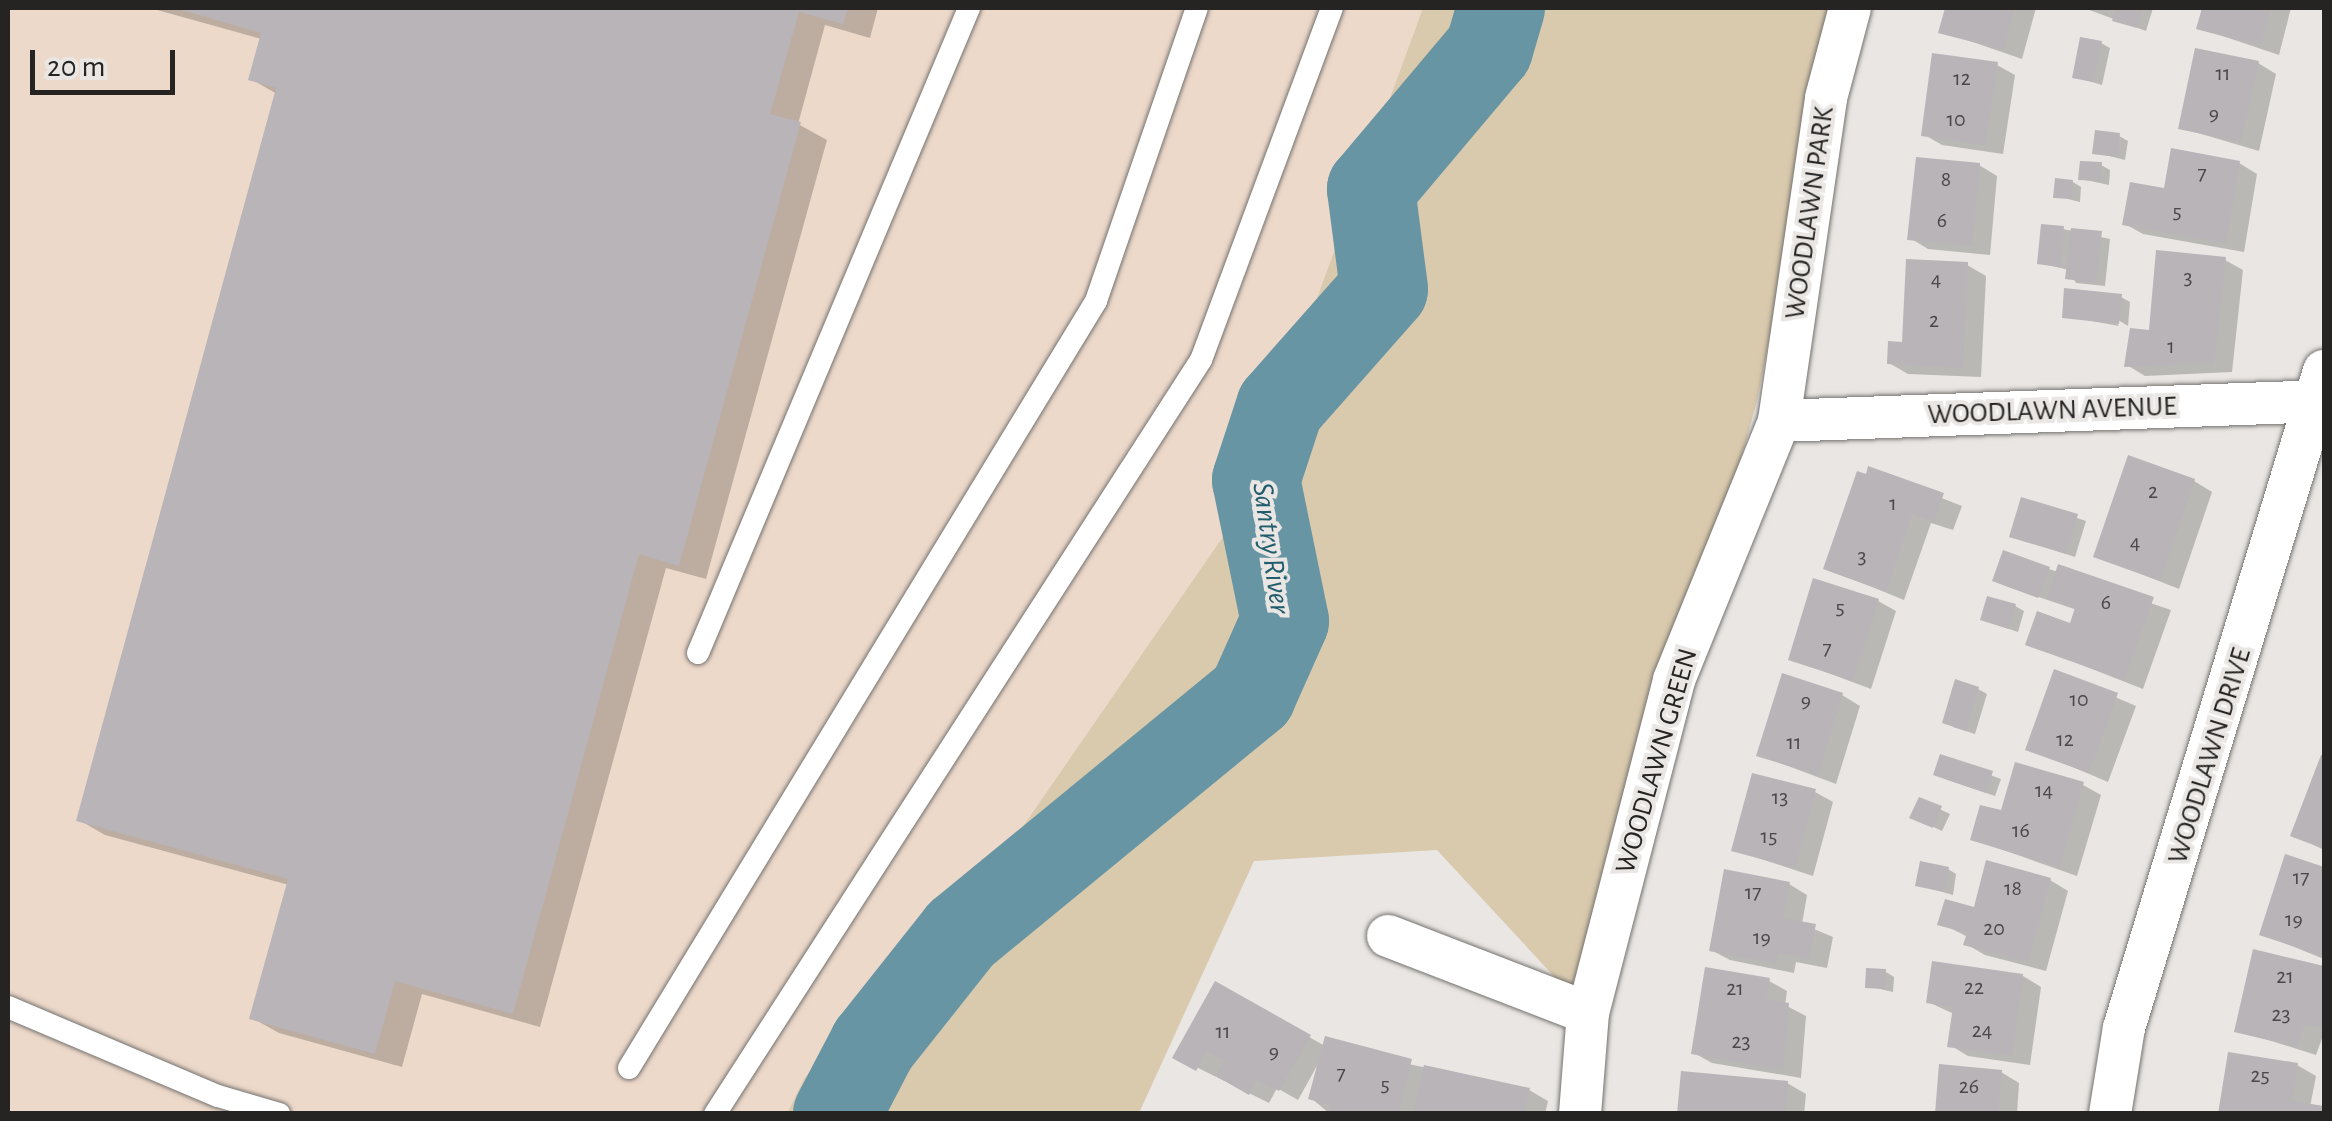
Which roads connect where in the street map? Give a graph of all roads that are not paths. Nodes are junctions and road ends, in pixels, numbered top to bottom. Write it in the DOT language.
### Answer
graph roads {
  1 [pos="969,8"];
  2 [pos="1197,8"];
  3 [pos="1332,8"];
  4 [pos="1850,8"];
  5 [pos="2323,391"];
  6 [pos="1779,421"];
  7 [pos="698,653"];
  8 [pos="1388,936"];
  9 [pos="8,1007"];
  10 [pos="1588,1013"];
  11 [pos="629,1068"];
  12 [pos="280,1114"];
  13 [pos="716,1114"];
  14 [pos="1580,1114"];
  15 [pos="2110,1114"];
  1 -- 7 [label="lane"];
  2 -- 11 [label="lane"];
  3 -- 13 [label="lane"];
  4 -- 6 [label="street, WOODLAWN PARK"];
  5 -- 6 [label="street, WOODLAWN AVENUE"];
  5 -- 15 [label="street, WOODLAWN DRIVE"];
  6 -- 10 [label="street, WOODLAWN GREEN"];
  8 -- 10 [label="street"];
  9 -- 12 [label="lane"];
  10 -- 14 [label="street, WOODLAWN GREEN"];
}
